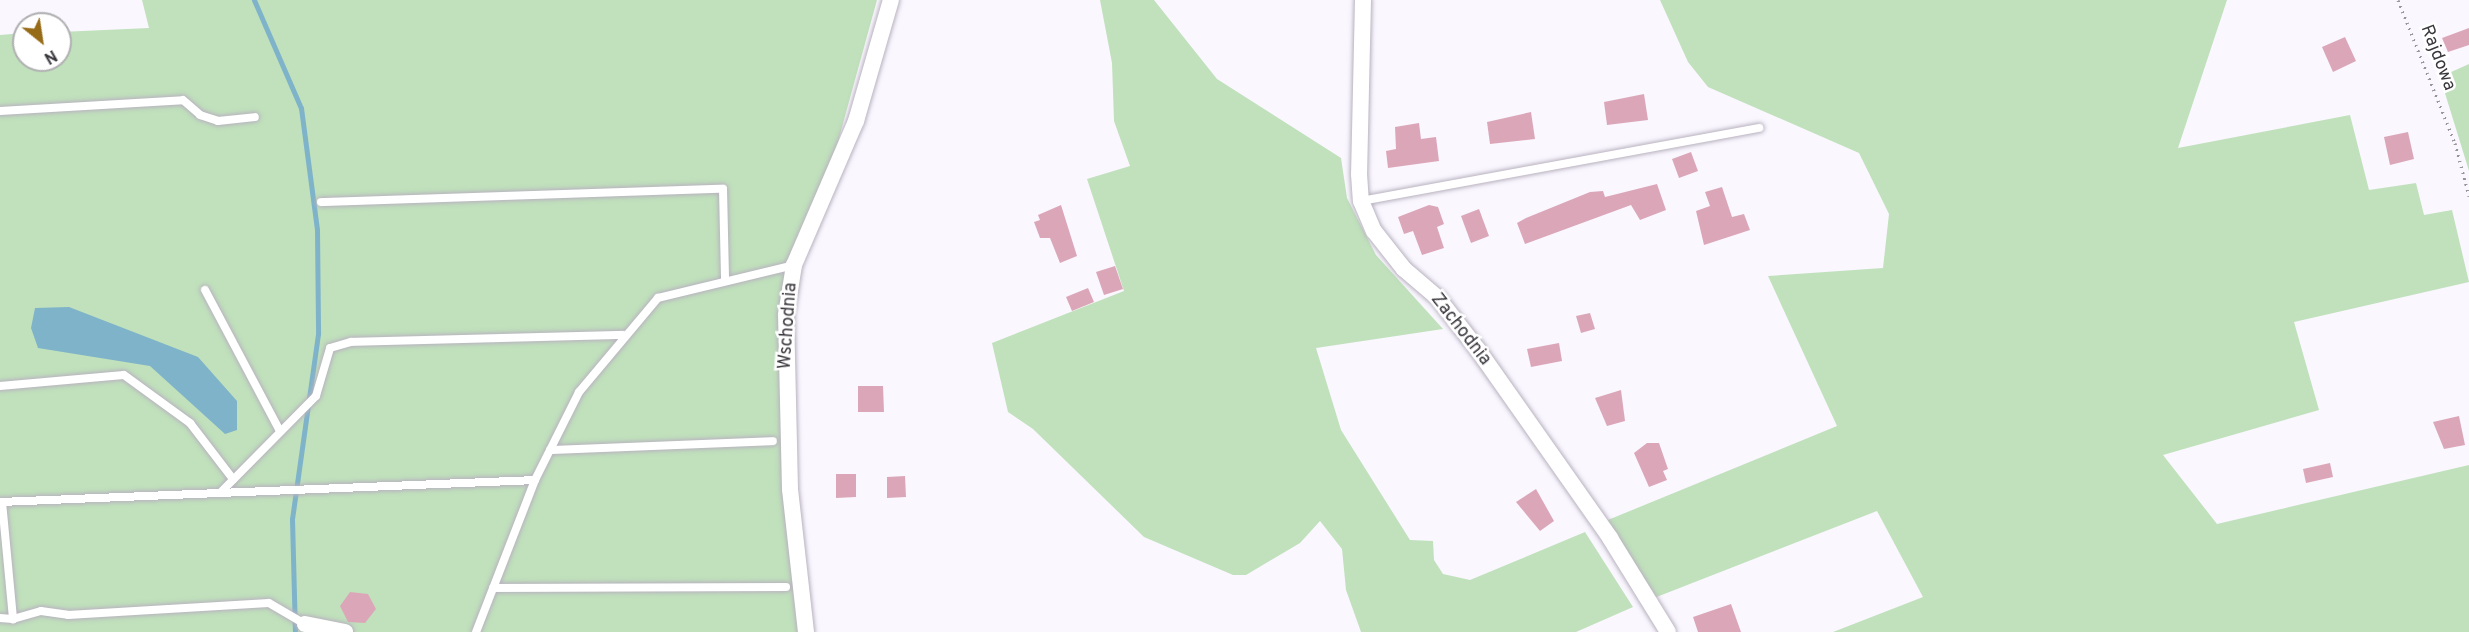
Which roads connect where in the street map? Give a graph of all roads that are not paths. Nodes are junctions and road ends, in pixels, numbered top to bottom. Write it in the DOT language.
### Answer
graph roads {
  1 [pos="891,0"];
  2 [pos="1363,0"];
  3 [pos="0,111"];
  4 [pos="255,117"];
  5 [pos="1759,128"];
  6 [pos="1361,201"];
  7 [pos="321,202"];
  8 [pos="794,265"];
  9 [pos="725,279"];
  10 [pos="205,290"];
  11 [pos="623,335"];
  12 [pos="0,386"];
  13 [pos="280,431"];
  14 [pos="773,441"];
  15 [pos="550,450"];
  16 [pos="233,479"];
  17 [pos="535,480"];
  18 [pos="221,492"];
  19 [pos="1,502"];
  20 [pos="786,587"];
  21 [pos="494,588"];
  22 [pos="0,618"];
  23 [pos="13,619"];
  24 [pos="305,624"];
  25 [pos="345,632"];
  26 [pos="476,632"];
  27 [pos="807,632"];
  28 [pos="1668,632"];
  1 -- 8 [label="street, Wschodnia"];
  2 -- 6 [label="street, Zachodnia"];
  3 -- 4 [label="lane"];
  5 -- 6 [label="lane"];
  6 -- 28 [label="street, Zachodnia"];
  7 -- 9 [label="lane"];
  8 -- 9 [label="lane"];
  8 -- 27 [label="street, Wschodnia"];
  9 -- 11 [label="lane"];
  10 -- 13 [label="lane"];
  11 -- 13 [label="lane"];
  11 -- 15 [label="lane"];
  12 -- 16 [label="lane"];
  13 -- 16 [label="lane"];
  14 -- 15 [label="lane"];
  15 -- 17 [label="lane"];
  16 -- 18 [label="lane"];
  17 -- 18 [label="lane"];
  17 -- 21 [label="lane"];
  18 -- 19 [label="lane"];
  19 -- 23 [label="lane"];
  20 -- 21 [label="lane"];
  21 -- 26 [label="lane"];
  22 -- 23 [label="lane"];
  23 -- 24 [label="lane"];
  24 -- 25 [label="street"];
}
